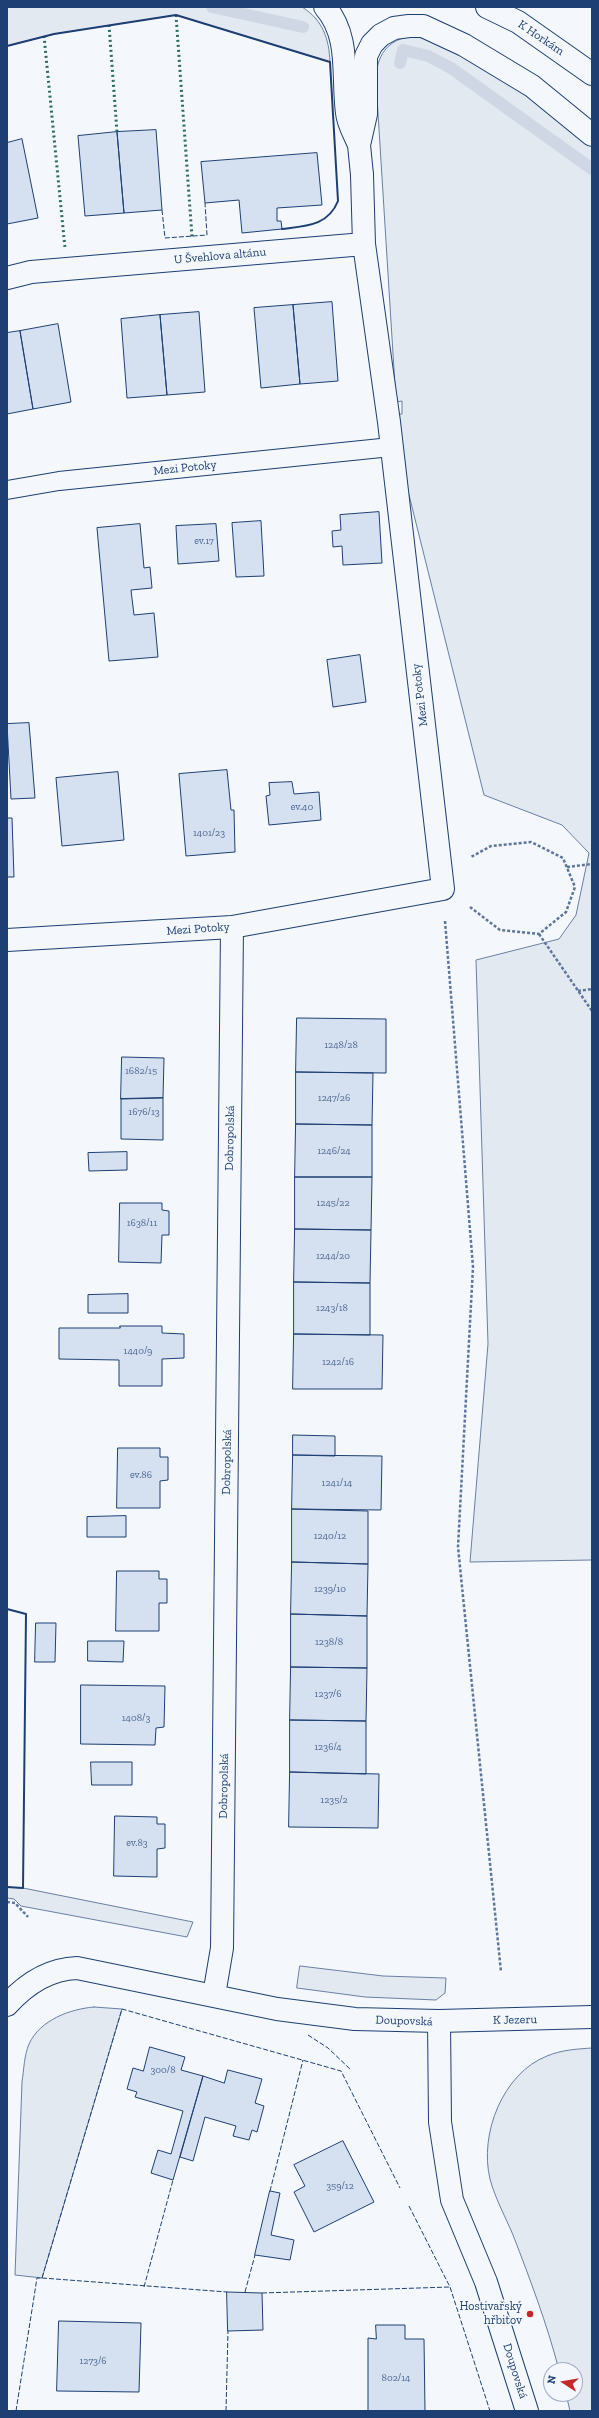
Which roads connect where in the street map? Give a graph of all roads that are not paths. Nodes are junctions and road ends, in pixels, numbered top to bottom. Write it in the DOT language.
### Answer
graph roads {
  1 [pos="325,7"];
  2 [pos="487,7"];
  3 [pos="592,74"];
  4 [pos="592,135"];
  5 [pos="359,145"];
  6 [pos="364,244"];
  7 [pos="7,278"];
  8 [pos="391,447"];
  9 [pos="7,490"];
  10 [pos="232,927"];
  11 [pos="7,940"];
  12 [pos="214,1995"];
  13 [pos="7,2005"];
  14 [pos="592,2017"];
  15 [pos="439,2021"];
  16 [pos="527,2411"];
  1 -- 5 [label="street"];
  2 -- 3 [label="street, K Horkám"];
  4 -- 5 [label="street"];
  5 -- 6 [label="street"];
  6 -- 7 [label="street, U Švehlova altánu"];
  6 -- 8 [label="street"];
  8 -- 9 [label="lane, Mezi Potoky"];
  8 -- 10 [label="street, Mezi Potoky"];
  10 -- 11 [label="street, Mezi Potoky"];
  10 -- 12 [label="street, Dobropolská"];
  12 -- 13 [label="street, Doupovská"];
  12 -- 15 [label="street, Doupovská"];
  14 -- 15 [label="street, K Jezeru"];
  15 -- 16 [label="street, Doupovská"];
}
